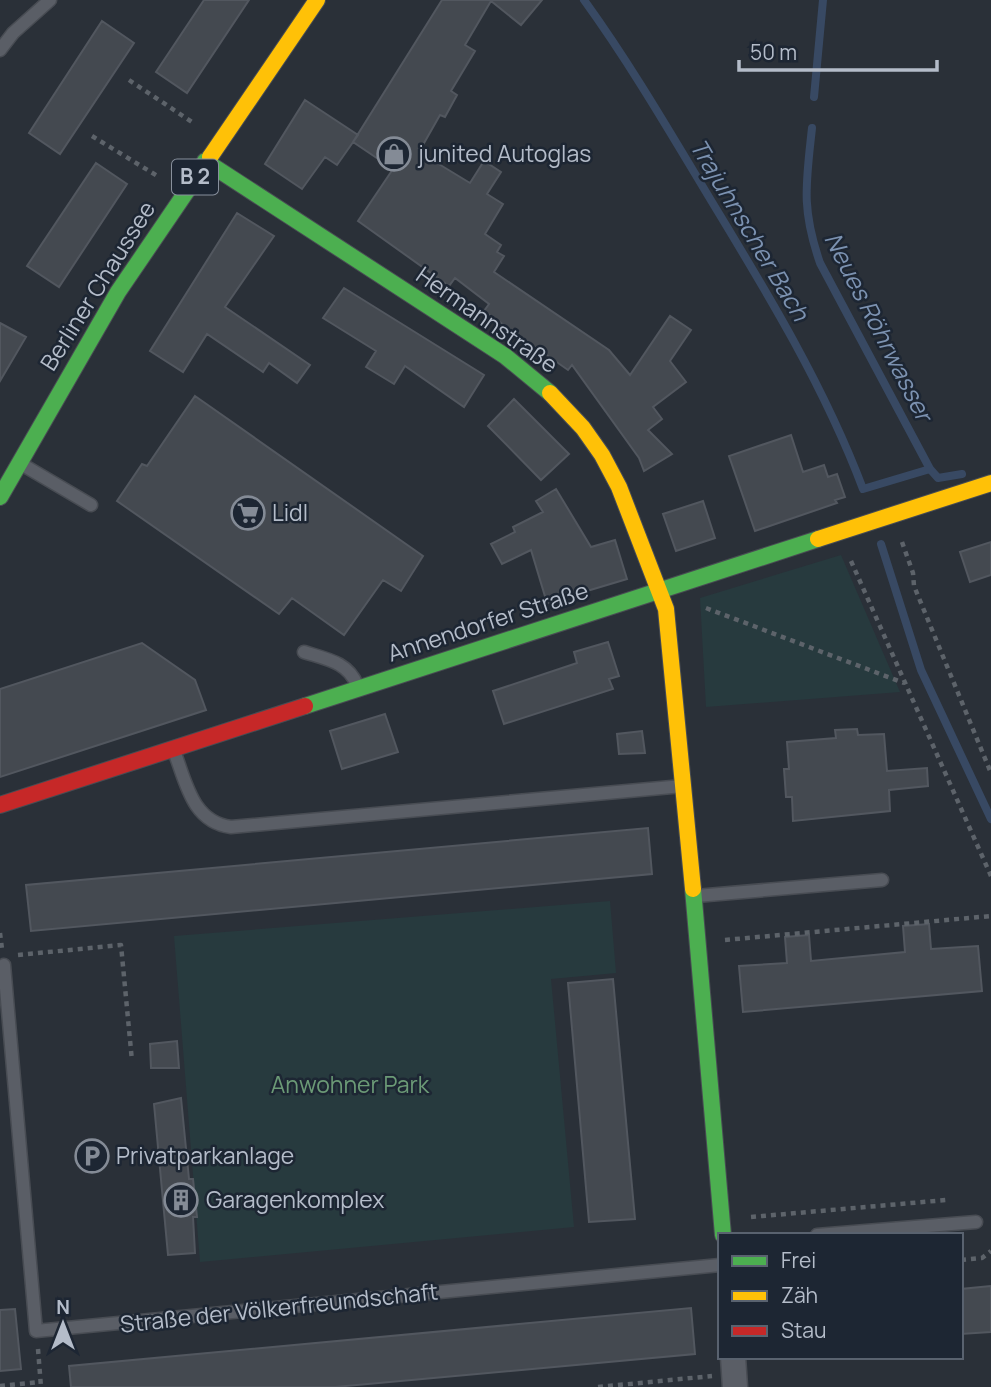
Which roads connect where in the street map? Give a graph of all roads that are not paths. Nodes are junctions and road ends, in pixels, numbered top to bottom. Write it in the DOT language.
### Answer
graph roads {
  1 [pos="50,0"];
  2 [pos="317,0"];
  3 [pos="0,50"];
  4 [pos="205,161"];
  5 [pos="19,463"];
  6 [pos="991,483"];
  7 [pos="0,498"];
  8 [pos="91,505"];
  9 [pos="660,590"];
  10 [pos="304,652"];
  11 [pos="358,688"];
  12 [pos="173,748"];
  13 [pos="683,786"];
  14 [pos="0,805"];
  15 [pos="882,880"];
  16 [pos="692,897"];
  17 [pos="4,965"];
  18 [pos="976,1222"];
  19 [pos="723,1227"];
  20 [pos="841,1233"];
  21 [pos="718,1265"];
  1 -- 3 [label="lane"];
  2 -- 4 [label="street, Berliner Chaussee / B 2"];
  4 -- 5 [label="street, Berliner Chaussee / B 2"];
  4 -- 9 [label="street, Hermannstraße"];
  5 -- 7 [label="street, Berliner Chaussee / B 2"];
  5 -- 8 [label="lane"];
  6 -- 9 [label="street, Annendorfer Straße"];
  9 -- 11 [label="street, Annendorfer Straße"];
  9 -- 13 [label="street"];
  10 -- 11 [label="lane"];
  11 -- 12 [label="street, Annendorfer Straße"];
  12 -- 13 [label="lane"];
  12 -- 14 [label="street, Annendorfer Straße"];
  13 -- 16 [label="street"];
  15 -- 16 [label="lane"];
  16 -- 19 [label="street"];
  17 -- 21 [label="lane, Straße der Völkerfreundschaft"];
  18 -- 20 [label="lane"];
}
